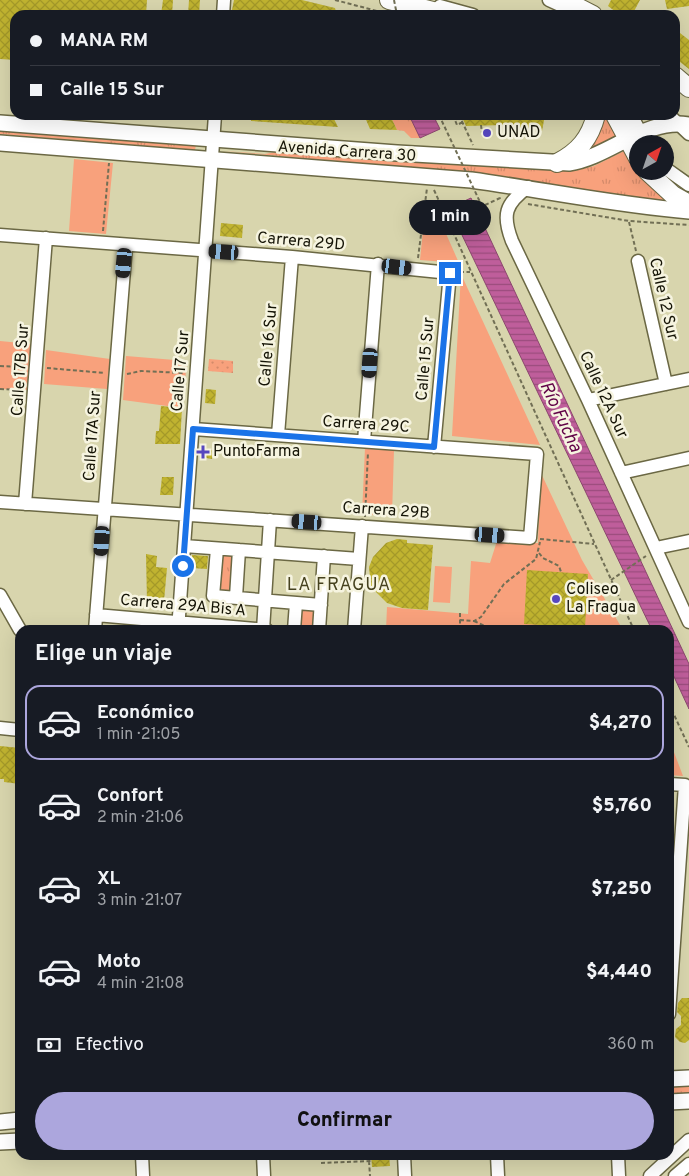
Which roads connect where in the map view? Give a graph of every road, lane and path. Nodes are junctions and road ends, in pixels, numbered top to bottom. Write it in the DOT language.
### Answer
graph roads {
  1 [pos="335,0"];
  2 [pos="416,0"];
  3 [pos="549,0"];
  4 [pos="564,0"];
  5 [pos="386,6"];
  6 [pos="414,10"];
  7 [pos="454,10"];
  8 [pos="570,10"];
  9 [pos="583,10"];
  10 [pos="215,120"];
  11 [pos="442,120"];
  12 [pos="455,120"];
  13 [pos="595,120"];
  14 [pos="620,120"];
  15 [pos="633,120"];
  16 [pos="463,122"];
  17 [pos="0,123"];
  18 [pos="681,124"];
  19 [pos="481,125"];
  20 [pos="482,133"];
  21 [pos="635,135"];
  22 [pos="638,135"];
  23 [pos="647,135"];
  24 [pos="213,140"];
  25 [pos="0,143"];
  26 [pos="629,143"];
  27 [pos="110,158"];
  28 [pos="480,159"];
  29 [pos="212,160"];
  30 [pos="558,163"];
  31 [pos="674,174"];
  32 [pos="428,176"];
  33 [pos="657,180"];
  34 [pos="689,184"];
  35 [pos="528,187"];
  36 [pos="500,198"];
  37 [pos="528,204"];
  38 [pos="689,204"];
  39 [pos="689,211"];
  40 [pos="629,221"];
  41 [pos="689,225"];
  42 [pos="0,235"];
  43 [pos="103,236"];
  44 [pos="46,238"];
  45 [pos="126,245"];
  46 [pos="207,251"];
  47 [pos="292,257"];
  48 [pos="638,261"];
  49 [pos="378,264"];
  50 [pos="417,269"];
  51 [pos="450,273"];
  52 [pos="0,366"];
  53 [pos="37,368"];
  54 [pos="114,373"];
  55 [pos="190,373"];
  56 [pos="689,379"];
  57 [pos="666,384"];
  58 [pos="0,389"];
  59 [pos="36,391"];
  60 [pos="588,400"];
  61 [pos="193,429"];
  62 [pos="278,435"];
  63 [pos="364,441"];
  64 [pos="434,447"];
  65 [pos="689,458"];
  66 [pos="621,473"];
  67 [pos="0,502"];
  68 [pos="25,504"];
  69 [pos="104,508"];
  70 [pos="186,514"];
  71 [pos="270,520"];
  72 [pos="362,526"];
  73 [pos="535,538"];
  74 [pos="689,542"];
  75 [pos="594,544"];
  76 [pos="184,546"];
  77 [pos="656,548"];
  78 [pos="217,549"];
  79 [pos="239,550"];
  80 [pos="268,552"];
  81 [pos="539,553"];
  82 [pos="324,556"];
  83 [pos="360,559"];
  84 [pos="640,560"];
  85 [pos="561,572"];
  86 [pos="611,580"];
  87 [pos="0,595"];
  88 [pos="236,598"];
  89 [pos="265,600"];
  90 [pos="296,603"];
  91 [pos="320,605"];
  92 [pos="460,613"];
  93 [pos="96,615"];
  94 [pos="460,620"];
  95 [pos="474,621"];
  96 [pos="689,622"];
  97 [pos="17,625"];
  98 [pos="95,625"];
  99 [pos="165,625"];
  100 [pos="179,625"];
  101 [pos="264,625"];
  102 [pos="294,625"];
  103 [pos="319,625"];
  104 [pos="354,625"];
  105 [pos="460,625"];
  106 [pos="483,625"];
  107 [pos="632,625"];
  108 [pos="674,715"];
  109 [pos="0,728"];
  110 [pos="15,730"];
  111 [pos="689,747"];
  112 [pos="674,784"];
  113 [pos="674,871"];
  114 [pos="689,1078"];
  115 [pos="674,1079"];
  116 [pos="689,1101"];
  117 [pos="674,1102"];
  118 [pos="15,1120"];
  119 [pos="0,1122"];
  120 [pos="689,1140"];
  121 [pos="15,1141"];
  122 [pos="0,1142"];
  123 [pos="674,1154"];
  124 [pos="142,1160"];
  125 [pos="263,1160"];
  126 [pos="404,1160"];
  127 [pos="497,1160"];
  128 [pos="618,1160"];
  129 [pos="667,1160"];
  130 [pos="321,1163"];
  131 [pos="689,1164"];
  132 [pos="143,1176"];
  133 [pos="264,1176"];
  134 [pos="370,1176"];
  135 [pos="405,1176"];
  136 [pos="498,1176"];
  137 [pos="619,1176"];
  138 [pos="650,1176"];
  139 [pos="675,1176"];
  1 -- 5 [label="path"];
  2 -- 7 [label="street"];
  3 -- 8 [label="street"];
  4 -- 9 [label="highway"];
  5 -- 6 [label="highway"];
  10 -- 24 [label="street, Calle 17 Sur"];
  11 -- 36 [label="path, bridge"];
  12 -- 16 [label="path"];
  13 -- 30 [label="highway"];
  14 -- 21 [label="highway"];
  15 -- 22 [label="street"];
  16 -- 28 [label="path"];
  17 -- 24 [label="main road, Avenida Carrera 30"];
  18 -- 23 [label="main road, Avenida Carrera 30"];
  19 -- 20 [label="path"];
  24 -- 28 [label="main road, Avenida Carrera 30"];
  24 -- 29 [label="street, Calle 17 Sur"];
  25 -- 29 [label="main road, Avenida Carrera 30"];
  26 -- 30 [label="main road, Avenida Carrera 30"];
  27 -- 43 [label="path"];
  28 -- 30 [label="main road, Avenida Carrera 30"];
  29 -- 32 [label="main road, Avenida Carrera 30"];
  29 -- 46 [label="street, Calle 17 Sur"];
  31 -- 34 [label="street"];
  32 -- 35 [label="main road, Avenida Carrera 30"];
  32 -- 50 [label="path"];
  32 -- 75 [label="path"];
  33 -- 38 [label="highway"];
  35 -- 39 [label="main road, Avenida Carrera 30"];
  35 -- 60 [label="street, Calle 12A Sur"];
  37 -- 40 [label="path"];
  40 -- 41 [label="path"];
  40 -- 48 [label="path, Calle 12 Sur"];
  42 -- 44 [label="street, Carrera 29D"];
  44 -- 45 [label="street, Carrera 29D"];
  44 -- 53 [label="street, Calle 17B Sur"];
  45 -- 46 [label="street, Carrera 29D"];
  45 -- 54 [label="street, Calle 17A Sur"];
  46 -- 47 [label="street, Carrera 29D"];
  46 -- 61 [label="street, Calle 17 Sur"];
  47 -- 49 [label="street, Carrera 29D"];
  47 -- 62 [label="street, Calle 16 Sur"];
  48 -- 57 [label="street, Calle 12 Sur"];
  49 -- 50 [label="street, Carrera 29D"];
  49 -- 63 [label="street"];
  50 -- 51 [label="street, Carrera 29D"];
  51 -- 64 [label="street, Calle 15 Sur"];
  52 -- 53 [label="path"];
  53 -- 54 [label="path"];
  53 -- 59 [label="street, Calle 17B Sur"];
  54 -- 55 [label="path"];
  54 -- 69 [label="street, Calle 17A Sur"];
  56 -- 57 [label="street"];
  57 -- 60 [label="street"];
  58 -- 59 [label="path"];
  59 -- 68 [label="street, Calle 17B Sur"];
  60 -- 66 [label="street, Calle 12A Sur"];
  61 -- 62 [label="street, Carrera 29C"];
  61 -- 70 [label="street, Calle 17 Sur"];
  62 -- 63 [label="street, Carrera 29C"];
  63 -- 64 [label="street, Carrera 29C"];
  63 -- 72 [label="path"];
  64 -- 73 [label="street, Carrera 29C"];
  65 -- 66 [label="street"];
  66 -- 77 [label="street, Calle 12A Sur"];
  67 -- 68 [label="street, Carrera 29B"];
  68 -- 69 [label="street, Carrera 29B"];
  69 -- 70 [label="street, Carrera 29B"];
  69 -- 93 [label="street, Calle 17A Sur"];
  70 -- 71 [label="street, Carrera 29B"];
  70 -- 76 [label="street, Calle 17 Sur"];
  71 -- 72 [label="street, Carrera 29B"];
  71 -- 80 [label="street"];
  72 -- 73 [label="street, Carrera 29B"];
  72 -- 83 [label="street"];
  73 -- 75 [label="path"];
  73 -- 81 [label="path"];
  74 -- 77 [label="street"];
  75 -- 86 [label="path"];
  76 -- 78 [label="street"];
  76 -- 100 [label="street, Calle 17 Sur"];
  77 -- 96 [label="street, Calle 12A Sur"];
  78 -- 79 [label="street"];
  78 -- 88 [label="street"];
  79 -- 80 [label="street"];
  79 -- 88 [label="street"];
  80 -- 82 [label="street"];
  80 -- 89 [label="street"];
  81 -- 85 [label="path"];
  81 -- 95 [label="path"];
  82 -- 83 [label="street"];
  82 -- 91 [label="street"];
  83 -- 104 [label="street"];
  84 -- 86 [label="path"];
  86 -- 107 [label="path"];
  87 -- 97 [label="street"];
  88 -- 89 [label="street"];
  89 -- 90 [label="street"];
  89 -- 101 [label="street"];
  90 -- 91 [label="street"];
  90 -- 102 [label="street"];
  91 -- 103 [label="street"];
  92 -- 94 [label="path"];
  93 -- 98 [label="street, Calle 17A Sur"];
  93 -- 99 [label="street, Carrera 29A Bis A"];
  94 -- 95 [label="path"];
  94 -- 105 [label="path"];
  95 -- 106 [label="path"];
  108 -- 111 [label="path"];
  109 -- 110 [label="street"];
  112 -- 113 [label="street"];
  114 -- 115 [label="main road"];
  116 -- 117 [label="main road"];
  118 -- 119 [label="main road"];
  120 -- 123 [label="street"];
  121 -- 122 [label="main road"];
  124 -- 132 [label="street"];
  125 -- 133 [label="street"];
  126 -- 135 [label="street"];
  127 -- 136 [label="street"];
  128 -- 137 [label="street"];
  129 -- 138 [label="street"];
  130 -- 134 [label="path"];
  131 -- 139 [label="street"];
}
